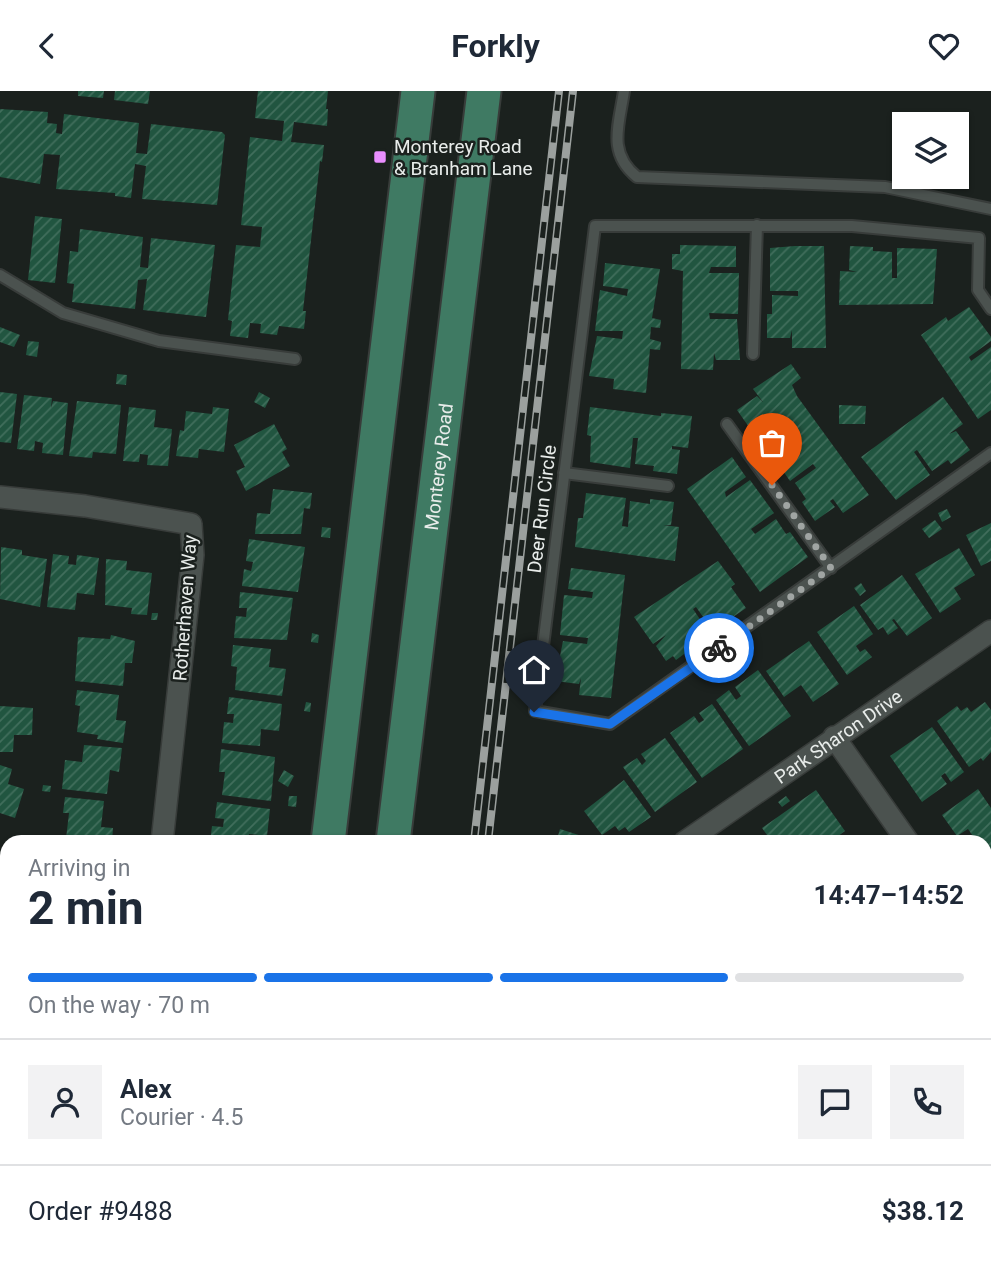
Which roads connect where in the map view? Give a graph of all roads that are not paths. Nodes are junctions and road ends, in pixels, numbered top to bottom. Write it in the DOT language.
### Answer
graph roads {
  1 [pos="418,91"];
  2 [pos="484,91"];
  3 [pos="498,91"];
  4 [pos="624,91"];
  5 [pos="478,137"];
  6 [pos="991,208"];
  7 [pos="757,225"];
  8 [pos="0,275"];
  9 [pos="991,309"];
  10 [pos="753,354"];
  11 [pos="295,359"];
  12 [pos="727,423"];
  13 [pos="991,453"];
  14 [pos="564,473"];
  15 [pos="668,486"];
  16 [pos="0,497"];
  17 [pos="831,568"];
  18 [pos="991,631"];
  19 [pos="834,737"];
  20 [pos="163,835"];
  21 [pos="329,835"];
  22 [pos="394,835"];
  23 [pos="695,835"];
  24 [pos="903,835"];
  1 -- 21 [label="main road"];
  2 -- 5 [label="main road, Monterey Road"];
  3 -- 5 [label="main road"];
  4 -- 6 [label="lane"];
  5 -- 22 [label="main road, Monterey Road"];
  7 -- 9 [label="lane, Deer Run Circle"];
  7 -- 10 [label="lane"];
  7 -- 14 [label="lane, Deer Run Circle"];
  8 -- 11 [label="lane"];
  12 -- 17 [label="lane"];
  13 -- 17 [label="lane, Deer Run Circle"];
  14 -- 15 [label="lane"];
  14 -- 17 [label="lane, Deer Run Circle"];
  16 -- 20 [label="street, Rotherhaven Way"];
  18 -- 19 [label="street, Park Sharon Drive"];
  19 -- 23 [label="street, Park Sharon Drive"];
  19 -- 24 [label="street"];
}
